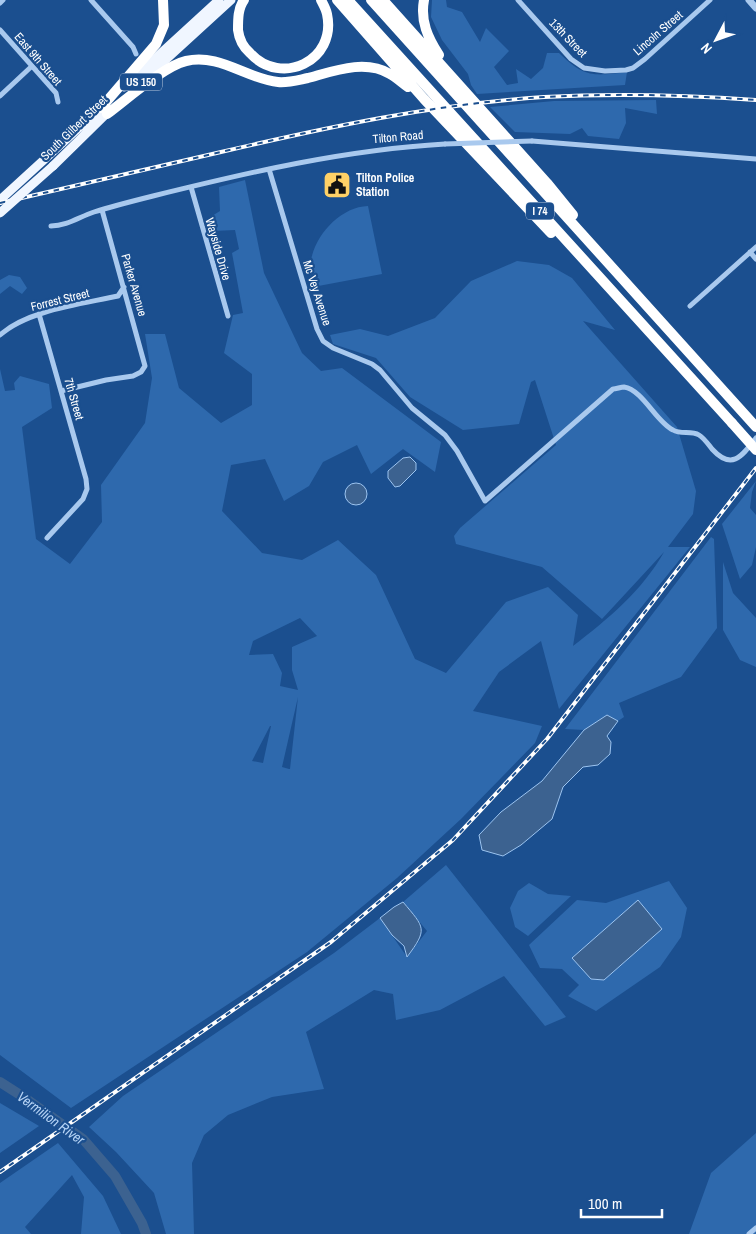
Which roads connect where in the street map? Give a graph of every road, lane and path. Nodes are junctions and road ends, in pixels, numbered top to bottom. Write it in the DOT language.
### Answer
graph roads {
  1 [pos="4,0"];
  2 [pos="91,0"];
  3 [pos="163,0"];
  4 [pos="219,0"];
  5 [pos="231,0"];
  6 [pos="244,0"];
  7 [pos="321,0"];
  8 [pos="337,0"];
  9 [pos="348,0"];
  10 [pos="370,0"];
  11 [pos="383,0"];
  12 [pos="424,0"];
  13 [pos="518,0"];
  14 [pos="710,0"];
  15 [pos="749,0"];
  16 [pos="0,3"];
  17 [pos="756,8"];
  18 [pos="0,30"];
  19 [pos="136,54"];
  20 [pos="32,66"];
  21 [pos="584,68"];
  22 [pos="457,83"];
  23 [pos="0,96"];
  24 [pos="424,99"];
  25 [pos="58,102"];
  26 [pos="104,111"];
  27 [pos="756,159"];
  28 [pos="269,169"];
  29 [pos="191,187"];
  30 [pos="0,200"];
  31 [pos="102,210"];
  32 [pos="0,213"];
  33 [pos="51,226"];
  34 [pos="756,247"];
  35 [pos="750,252"];
  36 [pos="756,259"];
  37 [pos="616,271"];
  38 [pos="124,287"];
  39 [pos="690,306"];
  40 [pos="39,314"];
  41 [pos="228,316"];
  42 [pos="0,335"];
  43 [pos="655,338"];
  44 [pos="61,391"];
  45 [pos="746,412"];
  46 [pos="756,419"];
  47 [pos="756,427"];
  48 [pos="756,438"];
  49 [pos="756,450"];
  50 [pos="47,538"];
  51 [pos="756,1228"];
  52 [pos="749,1234"];
  1 -- 16 [label="street"];
  2 -- 19 [label="street"];
  3 -- 26 [label="highway"];
  4 -- 26 [label="main road, South Gilbert Street / US 150"];
  5 -- 26 [label="main road, South Gilbert Street / US 150"];
  6 -- 7 [label="highway"];
  8 -- 24 [label="highway"];
  9 -- 43 [label="highway, I 74"];
  10 -- 37 [label="highway, I 74"];
  11 -- 22 [label="highway"];
  12 -- 22 [label="highway"];
  13 -- 21 [label="street, 13th Street"];
  14 -- 21 [label="street, Lincoln Street"];
  15 -- 17 [label="street"];
  18 -- 20 [label="street, East 9th Street"];
  20 -- 23 [label="street"];
  20 -- 25 [label="street, East 9th Street"];
  22 -- 37 [label="highway"];
  24 -- 26 [label="highway"];
  24 -- 43 [label="highway"];
  26 -- 30 [label="main road, South Gilbert Street / US 150"];
  26 -- 32 [label="main road, South Gilbert Street / US 150, bridge"];
  27 -- 28 [label="street, Tilton Road, bridge"];
  28 -- 29 [label="street, Tilton Road"];
  28 -- 48 [label="street, Mc Vey Avenue"];
  29 -- 31 [label="street, Tilton Road"];
  29 -- 41 [label="street, Wayside Drive"];
  31 -- 33 [label="street, Tilton Road"];
  31 -- 38 [label="street, Parker Avenue"];
  34 -- 35 [label="street"];
  35 -- 36 [label="street"];
  35 -- 39 [label="street"];
  37 -- 45 [label="highway, I 74"];
  38 -- 40 [label="street, Forrest Street"];
  38 -- 44 [label="street, Parker Avenue"];
  40 -- 42 [label="street, Forrest Street"];
  40 -- 44 [label="street, 7th Street"];
  43 -- 49 [label="highway, I 74, bridge"];
  44 -- 50 [label="street, 7th Street"];
  45 -- 46 [label="highway"];
  45 -- 47 [label="highway"];
  51 -- 52 [label="street"];
}
